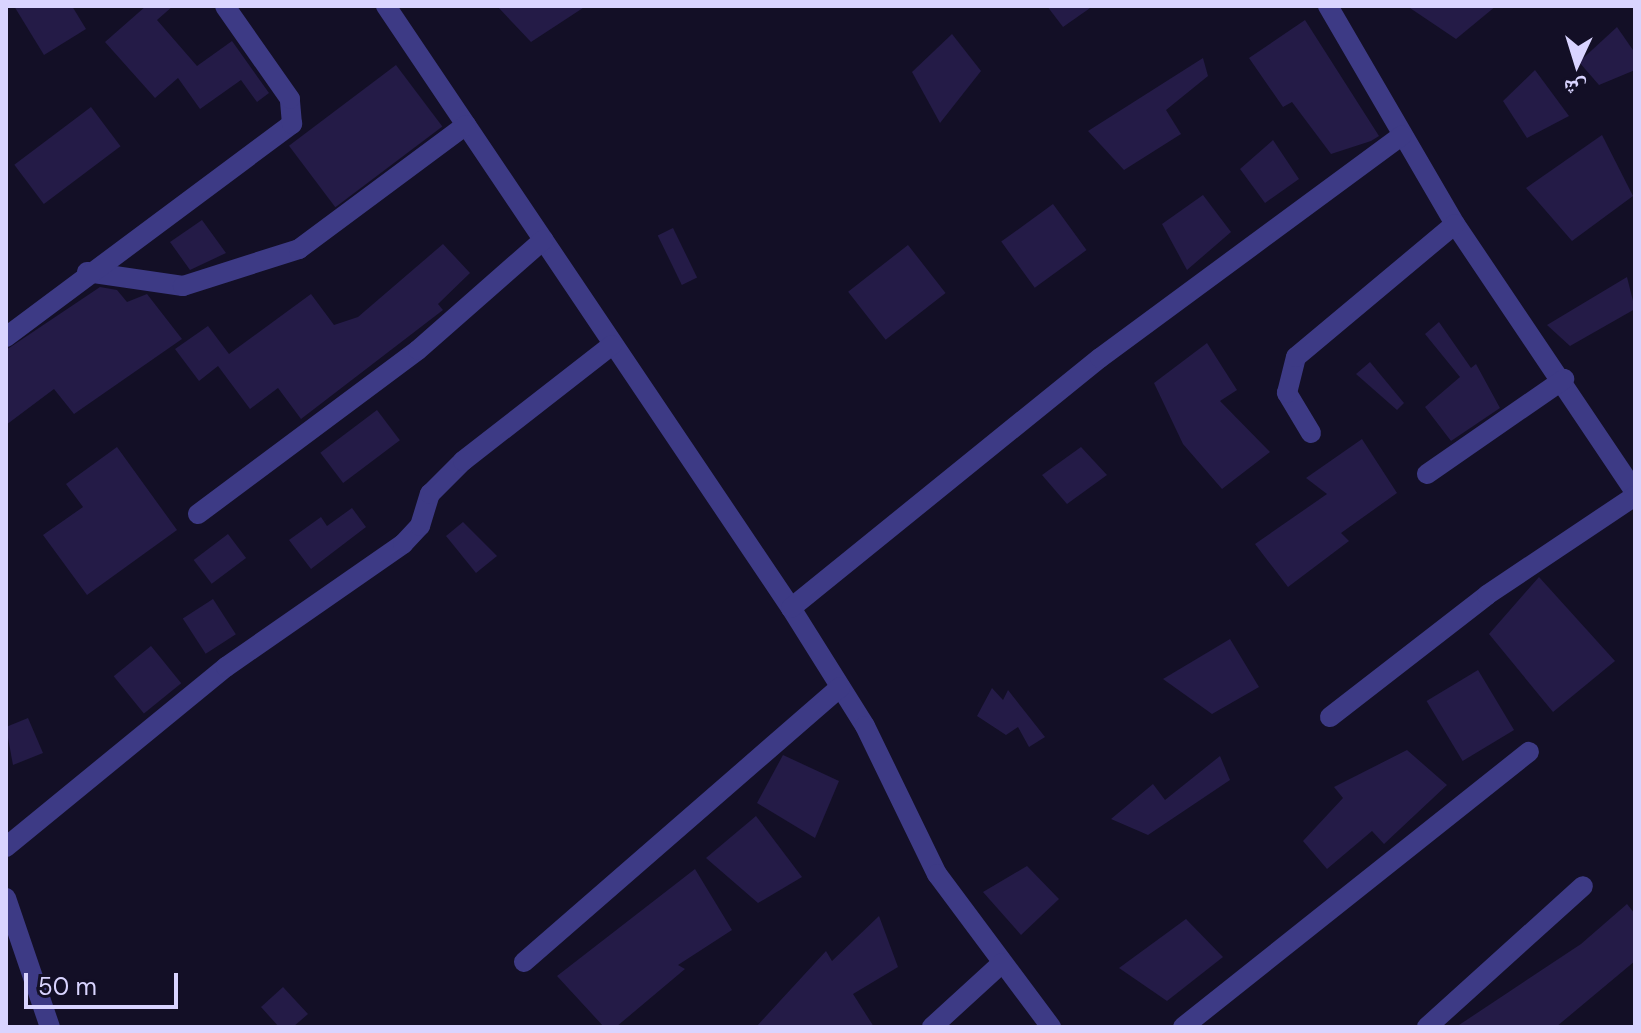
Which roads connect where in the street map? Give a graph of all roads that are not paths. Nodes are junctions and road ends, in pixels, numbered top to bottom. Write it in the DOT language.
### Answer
graph roads {
  1 [pos="225,6"];
  2 [pos="386,6"];
  3 [pos="1329,7"];
  4 [pos="466,125"];
  5 [pos="1402,135"];
  6 [pos="1455,224"];
  7 [pos="543,240"];
  8 [pos="87,272"];
  9 [pos="6,337"];
  10 [pos="612,345"];
  11 [pos="1564,379"];
  12 [pos="1311,433"];
  13 [pos="1427,474"];
  14 [pos="1635,494"];
  15 [pos="198,514"];
  16 [pos="791,608"];
  17 [pos="840,687"];
  18 [pos="1330,717"];
  19 [pos="1529,752"];
  20 [pos="6,847"];
  21 [pos="1583,886"];
  22 [pos="6,898"];
  23 [pos="524,962"];
  24 [pos="1002,963"];
  25 [pos="50,1027"];
  26 [pos="932,1027"];
  27 [pos="1051,1027"];
  28 [pos="1183,1027"];
  29 [pos="1427,1027"];
  1 -- 8 [label="street"];
  2 -- 4 [label="street"];
  3 -- 5 [label="street"];
  4 -- 7 [label="street"];
  4 -- 8 [label="street"];
  5 -- 6 [label="street"];
  5 -- 16 [label="street"];
  6 -- 11 [label="street"];
  6 -- 12 [label="street"];
  7 -- 10 [label="street"];
  7 -- 15 [label="street"];
  8 -- 9 [label="street"];
  10 -- 16 [label="street"];
  10 -- 20 [label="street"];
  11 -- 13 [label="street"];
  11 -- 14 [label="street"];
  14 -- 18 [label="street"];
  16 -- 17 [label="street"];
  17 -- 23 [label="street"];
  17 -- 24 [label="street"];
  19 -- 28 [label="street"];
  21 -- 29 [label="street"];
  22 -- 25 [label="street"];
  24 -- 26 [label="street"];
  24 -- 27 [label="street"];
}
